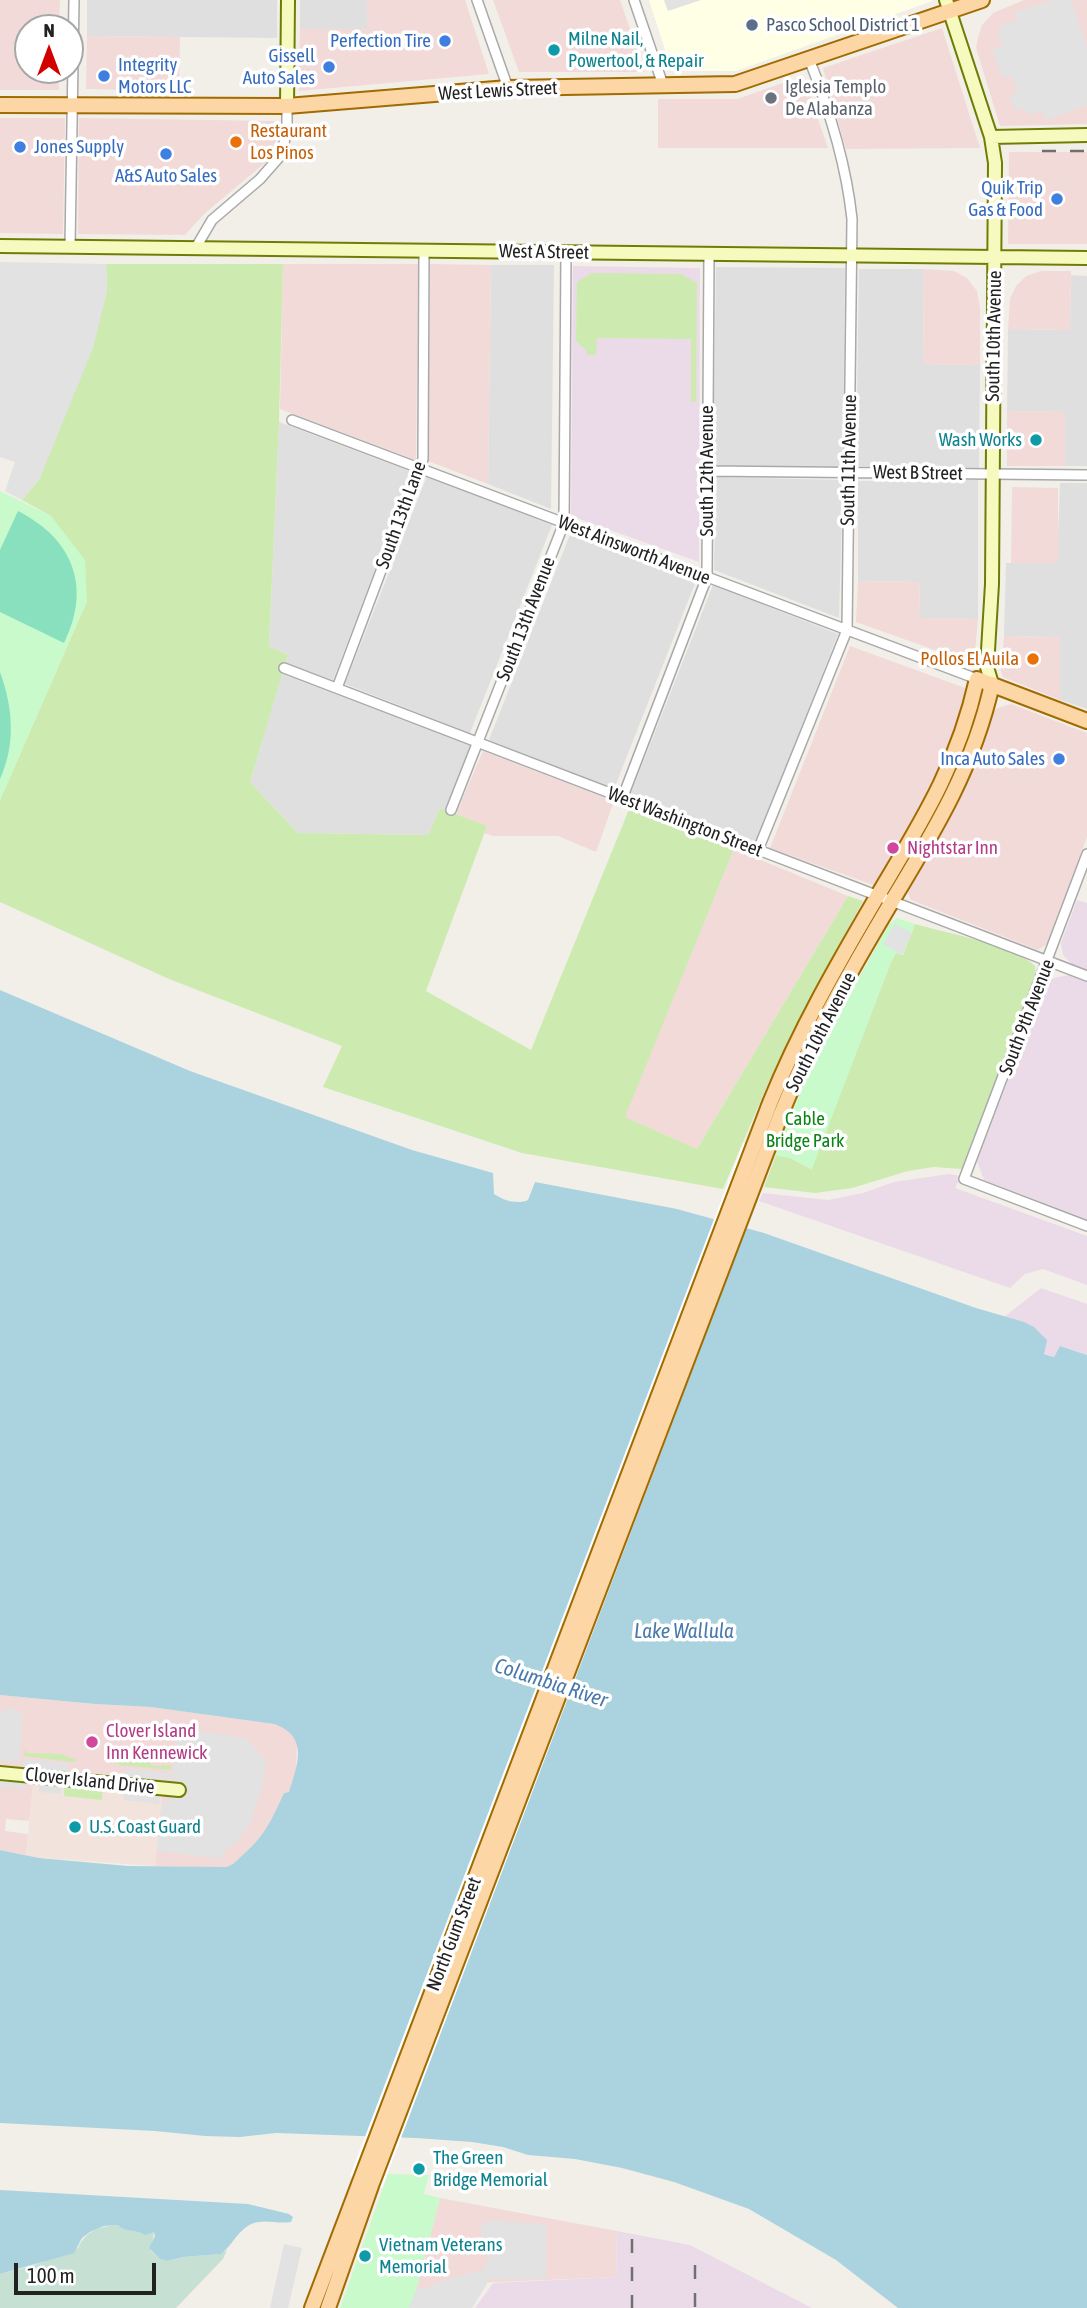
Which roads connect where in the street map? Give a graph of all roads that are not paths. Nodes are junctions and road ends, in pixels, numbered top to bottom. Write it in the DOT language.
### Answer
graph roads {
  1 [pos="74,0"];
  2 [pos="288,0"];
  3 [pos="477,0"];
  4 [pos="634,0"];
  5 [pos="982,0"];
  6 [pos="948,5"];
  7 [pos="809,60"];
  8 [pos="663,85"];
  9 [pos="508,88"];
  10 [pos="0,105"];
  11 [pos="73,106"];
  12 [pos="287,106"];
  13 [pos="1087,135"];
  14 [pos="991,137"];
  15 [pos="0,246"];
  16 [pos="70,247"];
  17 [pos="195,248"];
  18 [pos="424,251"];
  19 [pos="566,253"];
  20 [pos="709,254"];
  21 [pos="852,256"];
  22 [pos="995,257"];
  23 [pos="1087,258"];
  24 [pos="292,420"];
  25 [pos="420,468"];
  26 [pos="707,471"];
  27 [pos="849,473"];
  28 [pos="993,474"];
  29 [pos="1087,475"];
  30 [pos="564,523"];
  31 [pos="707,577"];
  32 [pos="847,630"];
  33 [pos="284,668"];
  34 [pos="982,673"];
  35 [pos="992,684"];
  36 [pos="337,688"];
  37 [pos="1087,721"];
  38 [pos="478,742"];
  39 [pos="622,799"];
  40 [pos="451,810"];
  41 [pos="758,850"];
  42 [pos="1087,854"];
  43 [pos="878,895"];
  44 [pos="892,901"];
  45 [pos="1048,961"];
  46 [pos="1087,976"];
  47 [pos="751,1169"];
  48 [pos="1087,1226"];
  49 [pos="601,1563"];
  50 [pos="0,1773"];
  51 [pos="180,1790"];
  52 [pos="367,2180"];
  53 [pos="312,2308"];
  54 [pos="328,2308"];
  1 -- 11 [label="street"];
  2 -- 12 [label="main road"];
  3 -- 9 [label="street"];
  4 -- 8 [label="street"];
  5 -- 6 [label="main road, West Lewis Street"];
  6 -- 7 [label="main road, West Lewis Street"];
  6 -- 14 [label="main road, South 10th Avenue"];
  7 -- 8 [label="main road, West Lewis Street"];
  7 -- 21 [label="street, South 11th Avenue"];
  8 -- 9 [label="main road, West Lewis Street"];
  9 -- 12 [label="main road, West Lewis Street"];
  10 -- 11 [label="main road, West Lewis Street"];
  11 -- 12 [label="main road, West Lewis Street"];
  11 -- 16 [label="street"];
  12 -- 17 [label="street"];
  13 -- 14 [label="main road"];
  14 -- 22 [label="main road, South 10th Avenue"];
  15 -- 16 [label="main road, West A Street"];
  16 -- 17 [label="main road, West A Street"];
  17 -- 18 [label="main road, West A Street"];
  18 -- 19 [label="main road, West A Street"];
  18 -- 25 [label="street, South 13th Lane"];
  19 -- 20 [label="main road, West A Street"];
  19 -- 30 [label="street, South 13th Avenue"];
  20 -- 21 [label="main road, West A Street"];
  20 -- 26 [label="street, South 12th Avenue"];
  21 -- 22 [label="main road, West A Street"];
  21 -- 27 [label="street, South 11th Avenue"];
  22 -- 23 [label="main road, West A Street"];
  22 -- 28 [label="main road, South 10th Avenue"];
  24 -- 25 [label="street, West Ainsworth Avenue"];
  25 -- 30 [label="street, West Ainsworth Avenue"];
  25 -- 36 [label="street, South 13th Lane"];
  26 -- 27 [label="street, West B Street"];
  26 -- 31 [label="street, South 12th Avenue"];
  27 -- 28 [label="street, West B Street"];
  27 -- 32 [label="street, South 11th Avenue"];
  28 -- 29 [label="street, West B Street"];
  28 -- 34 [label="main road, South 10th Avenue"];
  30 -- 31 [label="street, West Ainsworth Avenue"];
  30 -- 38 [label="street, South 13th Avenue"];
  31 -- 32 [label="street, West Ainsworth Avenue"];
  31 -- 39 [label="street, South 12th Avenue"];
  32 -- 34 [label="street, West Ainsworth Avenue"];
  32 -- 41 [label="street, South 11th Avenue"];
  33 -- 36 [label="street, West Washington Street"];
  34 -- 35 [label="main road"];
  34 -- 43 [label="main road, South 10th Avenue"];
  35 -- 37 [label="main road"];
  35 -- 44 [label="main road, South 10th Avenue"];
  36 -- 38 [label="street, West Washington Street"];
  38 -- 39 [label="street, West Washington Street"];
  38 -- 40 [label="street, South 13th Avenue"];
  39 -- 41 [label="street, West Washington Street"];
  41 -- 43 [label="street, West Washington Street"];
  42 -- 45 [label="street, South 9th Avenue"];
  43 -- 44 [label="street, West Washington Street"];
  43 -- 47 [label="main road, South 10th Avenue"];
  44 -- 45 [label="street, West Washington Street"];
  44 -- 47 [label="main road, South 10th Avenue"];
  45 -- 46 [label="street, West Washington Street"];
  45 -- 48 [label="street, South 9th Avenue"];
  47 -- 49 [label="main road, South 10th Avenue"];
  49 -- 52 [label="main road, North Gum Street"];
  50 -- 51 [label="main road, Clover Island Drive"];
  52 -- 53 [label="main road, North Gum Street"];
  52 -- 54 [label="main road, North Gum Street"];
}
